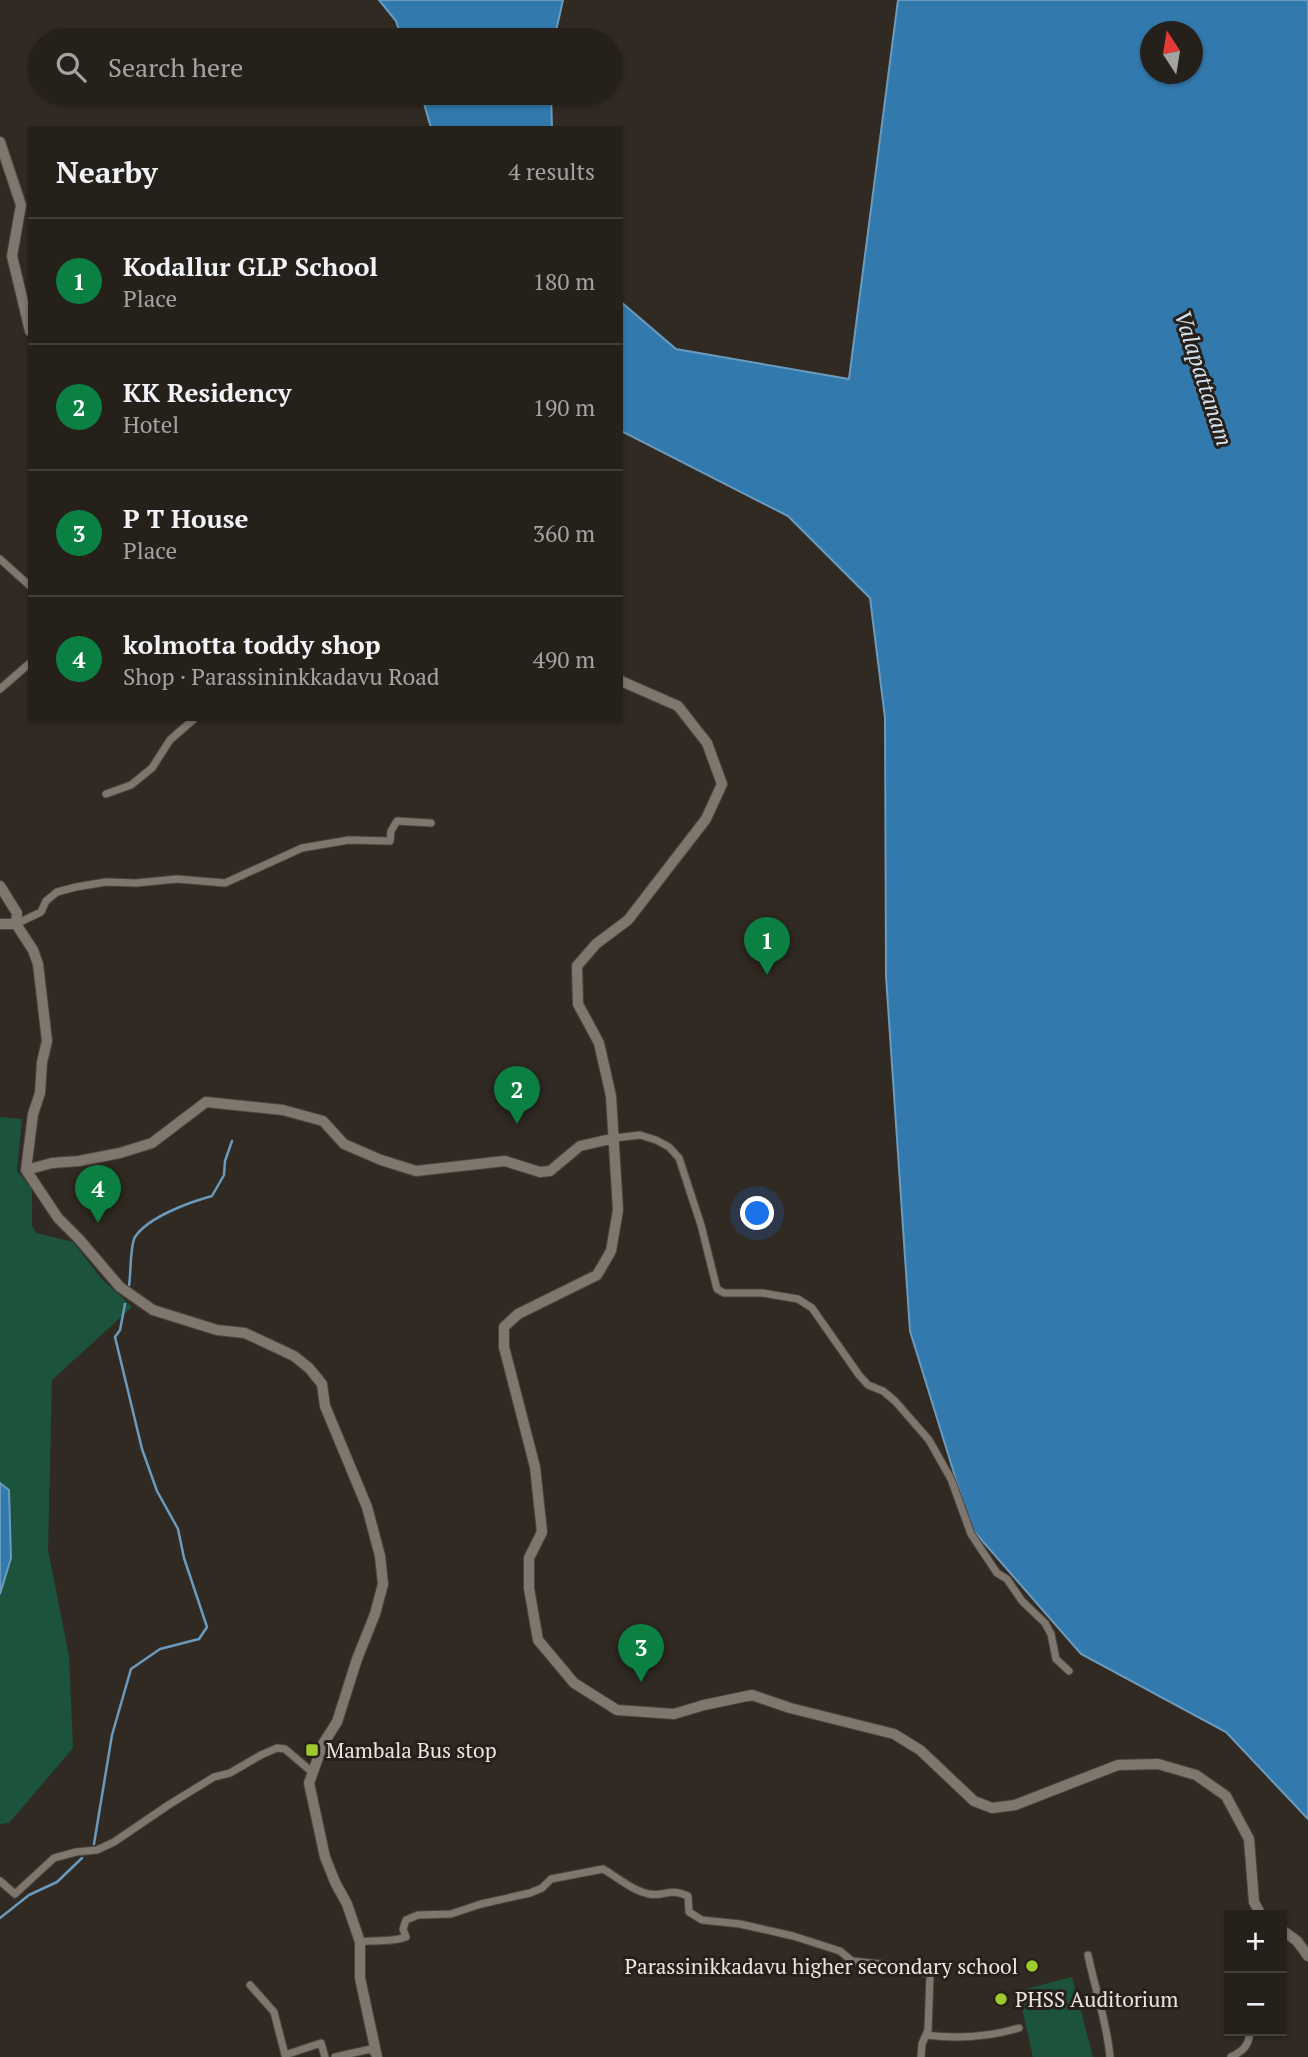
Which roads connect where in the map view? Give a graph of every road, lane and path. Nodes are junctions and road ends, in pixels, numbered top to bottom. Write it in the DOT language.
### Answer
graph roads {
  1 [pos="0,142"];
  2 [pos="28,323"];
  3 [pos="0,559"];
  4 [pos="28,584"];
  5 [pos="28,665"];
  6 [pos="623,682"];
  7 [pos="0,689"];
  8 [pos="192,721"];
  9 [pos="106,794"];
  10 [pos="431,823"];
  11 [pos="0,886"];
  12 [pos="0,924"];
  13 [pos="16,924"];
  14 [pos="615,1138"];
  15 [pos="26,1170"];
  16 [pos="1069,1671"];
  17 [pos="312,1772"];
  18 [pos="0,1881"];
  19 [pos="1258,1910"];
  20 [pos="1287,1934"];
  21 [pos="360,1942"];
  22 [pos="1088,1955"];
  23 [pos="1308,1956"];
  24 [pos="250,1985"];
  25 [pos="1019,2028"];
  26 [pos="926,2035"];
  27 [pos="1249,2036"];
  28 [pos="326,2057"];
  29 [pos="335,2057"];
  30 [pos="377,2057"];
  31 [pos="921,2057"];
  32 [pos="1110,2057"];
  33 [pos="1231,2057"];
  1 -- 2 [label="street"];
  3 -- 4 [label="street"];
  5 -- 7 [label="street"];
  6 -- 14 [label="street"];
  8 -- 9 [label="street"];
  10 -- 13 [label="street"];
  11 -- 13 [label="street"];
  12 -- 13 [label="street"];
  13 -- 15 [label="street"];
  14 -- 15 [label="street"];
  14 -- 16 [label="street"];
  14 -- 19 [label="street"];
  15 -- 17 [label="street"];
  17 -- 18 [label="street"];
  17 -- 21 [label="street"];
  20 -- 23 [label="street"];
  21 -- 26 [label="street"];
  21 -- 30 [label="street"];
  22 -- 32 [label="street"];
  24 -- 28 [label="street"];
  25 -- 26 [label="street"];
  26 -- 31 [label="street"];
  27 -- 33 [label="street"];
  29 -- 30 [label="street"];
}
